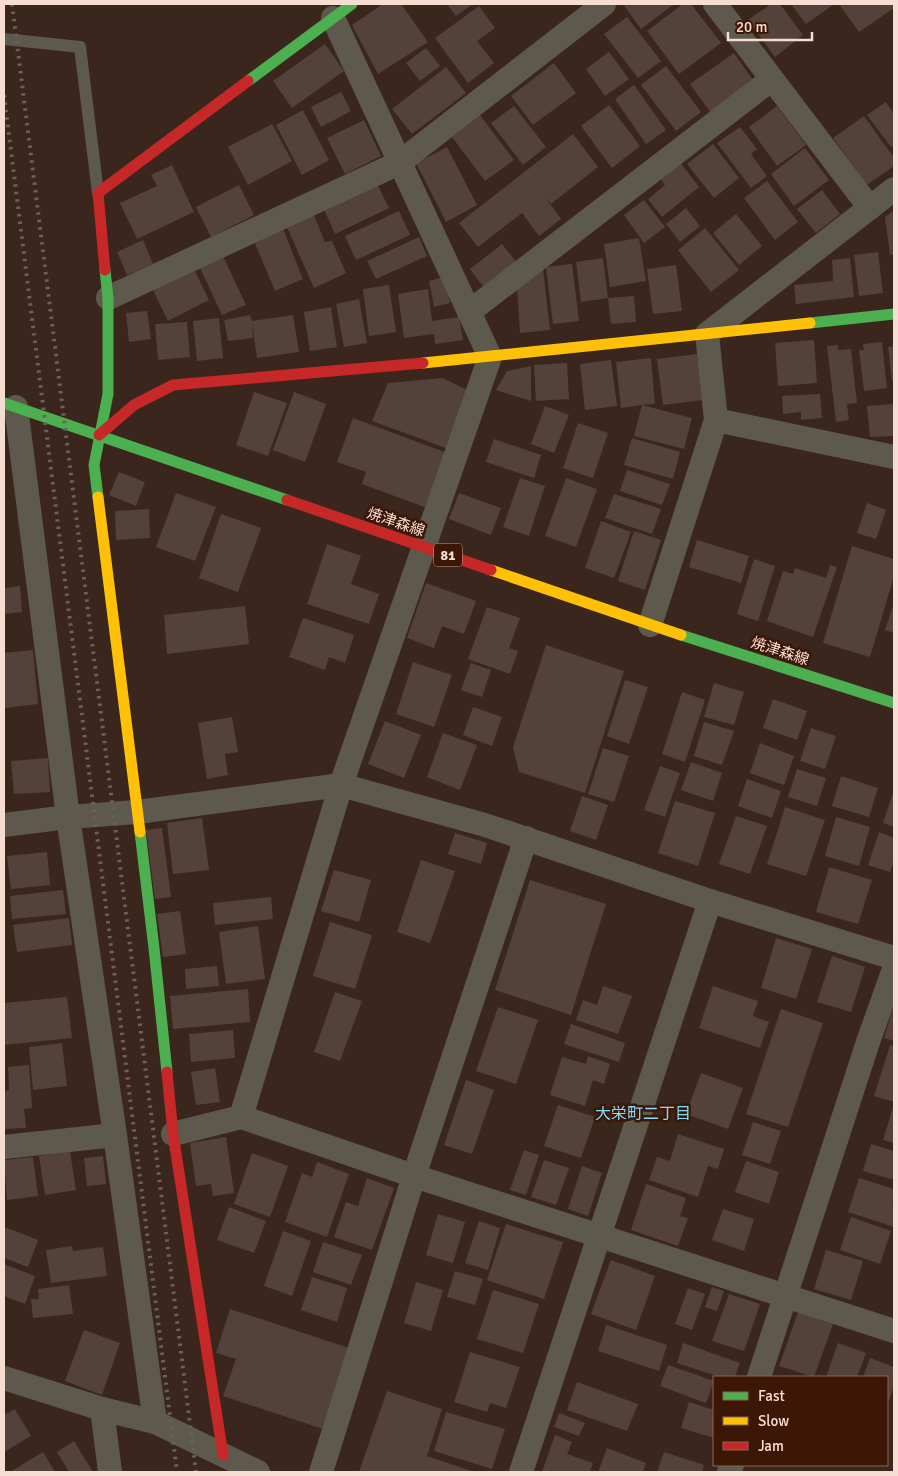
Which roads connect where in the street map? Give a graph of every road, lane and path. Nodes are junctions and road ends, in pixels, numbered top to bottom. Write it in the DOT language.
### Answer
graph roads {
  1 [pos="352,4"];
  2 [pos="604,4"];
  3 [pos="715,4"];
  4 [pos="333,18"];
  5 [pos="4,39"];
  6 [pos="772,79"];
  7 [pos="399,163"];
  8 [pos="894,190"];
  9 [pos="98,193"];
  10 [pos="870,208"];
  11 [pos="108,298"];
  12 [pos="469,312"];
  13 [pos="894,314"];
  14 [pos="707,334"];
  15 [pos="490,357"];
  16 [pos="10,405"];
  17 [pos="716,420"];
  18 [pos="99,435"];
  19 [pos="894,457"];
  20 [pos="424,547"];
  21 [pos="650,625"];
  22 [pos="894,703"];
  23 [pos="341,785"];
  24 [pos="137,812"];
  25 [pos="68,817"];
  26 [pos="4,825"];
  27 [pos="526,838"];
  28 [pos="710,901"];
  29 [pos="894,958"];
  30 [pos="894,969"];
  31 [pos="241,1117"];
  32 [pos="173,1134"];
  33 [pos="115,1135"];
  34 [pos="4,1147"];
  35 [pos="414,1176"];
  36 [pos="599,1234"];
  37 [pos="785,1294"];
  38 [pos="894,1331"];
  39 [pos="759,1376"];
  40 [pos="4,1378"];
  41 [pos="102,1408"];
  42 [pos="155,1422"];
  43 [pos="222,1455"];
  44 [pos="110,1472"];
  45 [pos="258,1472"];
  46 [pos="322,1472"];
  47 [pos="521,1472"];
  1 -- 4 [label="street"];
  2 -- 7 [label="street"];
  3 -- 6 [label="street"];
  4 -- 7 [label="street"];
  4 -- 9 [label="street"];
  5 -- 9 [label="lane"];
  6 -- 10 [label="street"];
  6 -- 12 [label="street"];
  7 -- 11 [label="street"];
  7 -- 12 [label="street"];
  8 -- 10 [label="street"];
  9 -- 11 [label="street"];
  10 -- 14 [label="street"];
  11 -- 18 [label="street"];
  12 -- 15 [label="street"];
  13 -- 14 [label="street"];
  14 -- 15 [label="street"];
  14 -- 17 [label="street"];
  15 -- 18 [label="street"];
  15 -- 20 [label="street"];
  16 -- 18 [label="street, 焼津森線 / 81"];
  16 -- 25 [label="street"];
  17 -- 19 [label="street"];
  17 -- 21 [label="street"];
  18 -- 20 [label="street, 焼津森線 / 81"];
  18 -- 24 [label="street"];
  20 -- 21 [label="street, 焼津森線 / 81"];
  20 -- 23 [label="street"];
  21 -- 22 [label="street, 焼津森線 / 81"];
  23 -- 24 [label="street"];
  23 -- 27 [label="street"];
  23 -- 31 [label="street"];
  24 -- 25 [label="street"];
  24 -- 32 [label="street"];
  25 -- 26 [label="street"];
  25 -- 33 [label="street"];
  27 -- 28 [label="street"];
  27 -- 35 [label="street"];
  28 -- 29 [label="street"];
  28 -- 36 [label="street"];
  30 -- 37 [label="street"];
  31 -- 32 [label="street"];
  31 -- 35 [label="street"];
  32 -- 43 [label="street"];
  33 -- 34 [label="street"];
  33 -- 42 [label="street"];
  35 -- 36 [label="street"];
  35 -- 46 [label="street"];
  36 -- 37 [label="street"];
  36 -- 47 [label="street"];
  37 -- 38 [label="street"];
  37 -- 39 [label="street"];
  40 -- 41 [label="street"];
  41 -- 42 [label="street"];
  41 -- 44 [label="street"];
  42 -- 43 [label="street"];
  43 -- 45 [label="street"];
}
